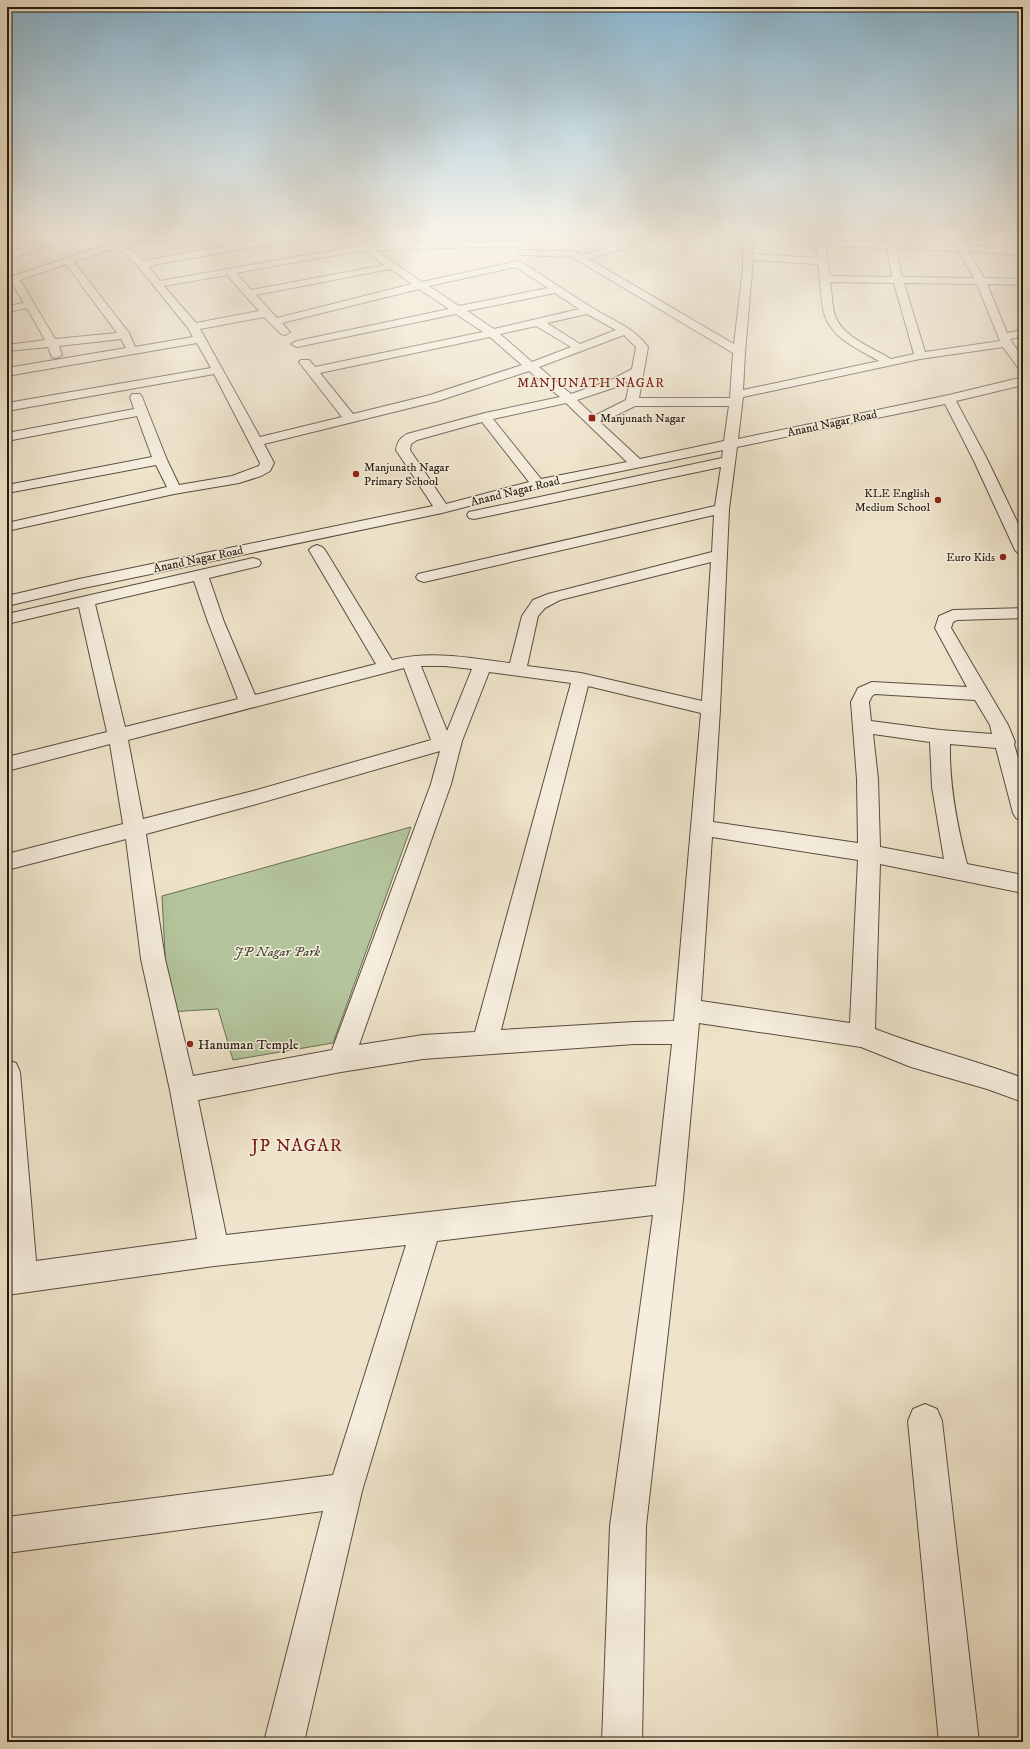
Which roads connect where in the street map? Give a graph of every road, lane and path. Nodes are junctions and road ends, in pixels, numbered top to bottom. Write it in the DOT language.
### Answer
graph roads {
  1 [pos="35,316"];
  2 [pos="110,316"];
  3 [pos="183,316"];
  4 [pos="257,316"];
  5 [pos="269,316"];
  6 [pos="298,316"];
  7 [pos="437,316"];
  8 [pos="467,316"];
  9 [pos="565,316"];
  10 [pos="598,316"];
  11 [pos="677,316"];
  12 [pos="743,316"];
  13 [pos="830,316"];
  14 [pos="908,316"];
  15 [pos="995,316"];
  16 [pos="276,321"];
  17 [pos="538,322"];
  18 [pos="624,331"];
  19 [pos="196,333"];
  20 [pos="492,333"];
  21 [pos="1023,333"];
  22 [pos="125,335"];
  23 [pos="1005,340"];
  24 [pos="52,343"];
  25 [pos="297,344"];
  26 [pos="7,348"];
  27 [pos="578,348"];
  28 [pos="132,351"];
  29 [pos="739,352"];
  30 [pos="920,356"];
  31 [pos="890,362"];
  32 [pos="59,363"];
  33 [pos="531,366"];
  34 [pos="1023,367"];
  35 [pos="218,370"];
  36 [pos="637,371"];
  37 [pos="7,372"];
  38 [pos="311,372"];
  39 [pos="1023,381"];
  40 [pos="132,386"];
  41 [pos="569,399"];
  42 [pos="736,399"];
  43 [pos="949,399"];
  44 [pos="632,402"];
  45 [pos="7,407"];
  46 [pos="140,412"];
  47 [pos="484,417"];
  48 [pos="349,418"];
  49 [pos="592,422"];
  50 [pos="7,437"];
  51 [pos="257,442"];
  52 [pos="729,453"];
  53 [pos="160,460"];
  54 [pos="636,463"];
  55 [pos="538,484"];
  56 [pos="7,489"];
  57 [pos="175,490"];
  58 [pos="442,509"];
  59 [pos="722,509"];
  60 [pos="7,527"];
  61 [pos="1023,550"];
  62 [pos="720,555"];
  63 [pos="270,560"];
  64 [pos="200,574"];
  65 [pos="424,577"];
  66 [pos="86,600"];
  67 [pos="7,601"];
  68 [pos="1023,613"];
  69 [pos="7,619"];
  70 [pos="410,661"];
  71 [pos="483,664"];
  72 [pos="387,667"];
  73 [pos="517,669"];
  74 [pos="580,679"];
  75 [pos="980,694"];
  76 [pos="249,703"];
  77 [pos="711,709"];
  78 [pos="862,726"];
  79 [pos="118,736"];
  80 [pos="940,737"];
  81 [pos="1005,742"];
  82 [pos="447,743"];
  83 [pos="7,764"];
  84 [pos="1023,813"];
  85 [pos="702,828"];
  86 [pos="135,830"];
  87 [pos="869,853"];
  88 [pos="7,862"];
  89 [pos="956,870"];
  90 [pos="1023,884"];
  91 [pos="686,1021"];
  92 [pos="862,1036"];
  93 [pos="485,1043"];
  94 [pos="341,1060"];
  95 [pos="7,1072"];
  96 [pos="183,1090"];
  97 [pos="1023,1090"];
  98 [pos="669,1198"];
  99 [pos="426,1228"];
  100 [pos="214,1251"];
  101 [pos="15,1278"];
  102 [pos="925,1421"];
  103 [pos="345,1490"];
  104 [pos="7,1535"];
  105 [pos="284,1742"];
  106 [pos="622,1742"];
  107 [pos="959,1742"];
  1 -- 24 [label="street"];
  2 -- 22 [label="street"];
  3 -- 19 [label="street"];
  4 -- 19 [label="street"];
  5 -- 16 [label="street"];
  6 -- 16 [label="street"];
  7 -- 25 [label="street"];
  8 -- 20 [label="street"];
  9 -- 17 [label="street"];
  10 -- 18 [label="street"];
  11 -- 29 [label="street"];
  12 -- 29 [label="street"];
  13 -- 31 [label="street"];
  14 -- 30 [label="street"];
  15 -- 23 [label="street"];
  16 -- 25 [label="street"];
  17 -- 20 [label="street"];
  17 -- 27 [label="street"];
  18 -- 27 [label="street"];
  18 -- 36 [label="street"];
  19 -- 28 [label="street"];
  19 -- 35 [label="street"];
  20 -- 33 [label="street"];
  20 -- 38 [label="street"];
  21 -- 23 [label="street"];
  22 -- 24 [label="street"];
  22 -- 28 [label="street"];
  23 -- 30 [label="street"];
  23 -- 34 [label="street"];
  24 -- 26 [label="street"];
  24 -- 32 [label="street"];
  25 -- 38 [label="street"];
  27 -- 33 [label="street"];
  28 -- 32 [label="street"];
  29 -- 42 [label="street"];
  30 -- 31 [label="street"];
  31 -- 42 [label="street"];
  32 -- 37 [label="street"];
  33 -- 41 [label="street"];
  33 -- 48 [label="street"];
  35 -- 40 [label="street"];
  35 -- 51 [label="street"];
  36 -- 41 [label="street"];
  36 -- 44 [label="street"];
  38 -- 48 [label="street"];
  39 -- 43 [label="street, Anand Nagar Road"];
  40 -- 45 [label="street"];
  40 -- 46 [label="street"];
  41 -- 47 [label="street"];
  41 -- 49 [label="street"];
  42 -- 44 [label="street"];
  42 -- 52 [label="street"];
  43 -- 52 [label="street, Anand Nagar Road"];
  43 -- 61 [label="street"];
  44 -- 49 [label="street"];
  46 -- 50 [label="street"];
  46 -- 53 [label="street"];
  47 -- 55 [label="street"];
  47 -- 58 [label="street"];
  48 -- 51 [label="street"];
  49 -- 54 [label="street"];
  51 -- 57 [label="street"];
  52 -- 54 [label="street, Anand Nagar Road"];
  52 -- 59 [label="street"];
  52 -- 72 [label="street"];
  53 -- 56 [label="street"];
  53 -- 57 [label="street"];
  54 -- 55 [label="street, Anand Nagar Road"];
  55 -- 58 [label="street, Anand Nagar Road"];
  57 -- 60 [label="street"];
  58 -- 67 [label="street, Anand Nagar Road"];
  59 -- 62 [label="street"];
  59 -- 65 [label="street"];
  62 -- 73 [label="street"];
  62 -- 77 [label="street"];
  63 -- 64 [label="street"];
  64 -- 66 [label="street"];
  64 -- 76 [label="street"];
  66 -- 69 [label="street"];
  66 -- 79 [label="street"];
  68 -- 75 [label="street"];
  70 -- 71 [label="street"];
  70 -- 72 [label="street"];
  70 -- 82 [label="street"];
  71 -- 73 [label="street"];
  71 -- 82 [label="street"];
  72 -- 76 [label="street"];
  73 -- 74 [label="street"];
  74 -- 77 [label="street"];
  74 -- 93 [label="street"];
  75 -- 78 [label="street"];
  75 -- 81 [label="street"];
  76 -- 79 [label="street"];
  77 -- 85 [label="street"];
  78 -- 80 [label="street"];
  78 -- 87 [label="street"];
  79 -- 83 [label="street"];
  79 -- 86 [label="street"];
  80 -- 81 [label="street"];
  80 -- 89 [label="street"];
  81 -- 84 [label="street"];
  82 -- 86 [label="street"];
  82 -- 94 [label="street"];
  85 -- 87 [label="street"];
  85 -- 91 [label="street"];
  86 -- 88 [label="street"];
  86 -- 96 [label="street"];
  87 -- 89 [label="street"];
  87 -- 92 [label="street"];
  89 -- 90 [label="street"];
  91 -- 92 [label="street"];
  91 -- 93 [label="street"];
  91 -- 98 [label="street"];
  92 -- 97 [label="street"];
  93 -- 94 [label="street"];
  94 -- 96 [label="street"];
  95 -- 101 [label="street"];
  96 -- 100 [label="street"];
  98 -- 99 [label="street"];
  98 -- 106 [label="street"];
  99 -- 100 [label="street"];
  99 -- 103 [label="street"];
  100 -- 101 [label="street"];
  102 -- 107 [label="street"];
  103 -- 104 [label="street"];
  103 -- 105 [label="street"];
}
